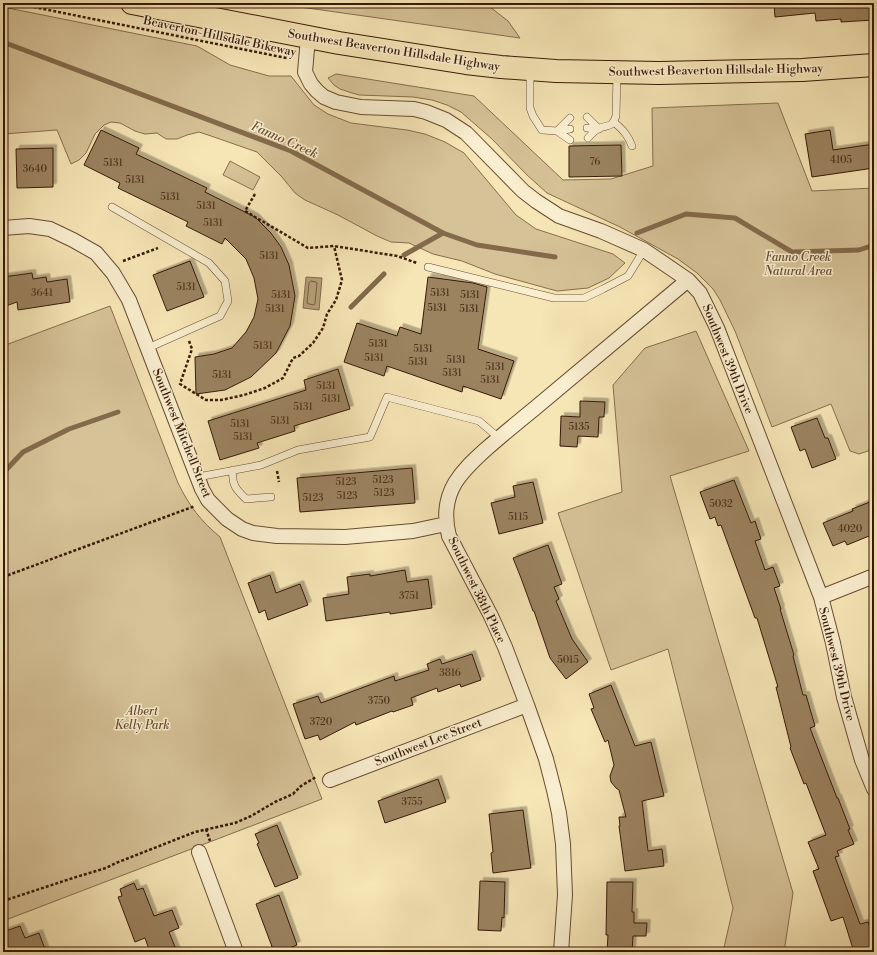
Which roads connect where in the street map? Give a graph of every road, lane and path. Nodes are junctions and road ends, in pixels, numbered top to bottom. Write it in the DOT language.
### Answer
graph roads {
  1 [pos="14,3"];
  2 [pos="132,3"];
  3 [pos="308,38"];
  4 [pos="306,62"];
  5 [pos="874,65"];
  6 [pos="530,69"];
  7 [pos="617,72"];
  8 [pos="587,117"];
  9 [pos="570,118"];
  10 [pos="614,122"];
  11 [pos="587,128"];
  12 [pos="570,129"];
  13 [pos="599,129"];
  14 [pos="557,131"];
  15 [pos="588,138"];
  16 [pos="570,140"];
  17 [pos="632,146"];
  18 [pos="255,194"];
  19 [pos="112,207"];
  20 [pos="3,228"];
  21 [pos="334,246"];
  22 [pos="644,250"];
  23 [pos="150,251"];
  24 [pos="408,260"];
  25 [pos="123,262"];
  26 [pos="428,267"];
  27 [pos="688,280"];
  28 [pos="184,332"];
  29 [pos="148,348"];
  30 [pos="499,438"];
  31 [pos="233,470"];
  32 [pos="277,470"];
  33 [pos="198,477"];
  34 [pos="280,482"];
  35 [pos="271,497"];
  36 [pos="208,500"];
  37 [pos="446,524"];
  38 [pos="874,576"];
  39 [pos="3,577"];
  40 [pos="821,598"];
  41 [pos="527,705"];
  42 [pos="330,780"];
  43 [pos="874,789"];
  44 [pos="199,852"];
  45 [pos="3,901"];
  46 [pos="236,952"];
  47 [pos="561,952"];
  1 -- 4 [label="path, Beaverton-Hillsdale Bikeway"];
  2 -- 3 [label="main road, Southwest Beaverton Hillsdale Highway"];
  3 -- 4 [label="street, Southwest 39th Drive"];
  3 -- 6 [label="main road, Southwest Beaverton Hillsdale Highway"];
  4 -- 22 [label="street, Southwest 39th Drive"];
  5 -- 7 [label="main road, Southwest Beaverton Hillsdale Highway"];
  6 -- 7 [label="main road, Southwest Beaverton Hillsdale Highway"];
  6 -- 14 [label="lane"];
  7 -- 10 [label="lane"];
  8 -- 13 [label="lane"];
  9 -- 14 [label="lane"];
  10 -- 13 [label="lane"];
  10 -- 17 [label="lane"];
  11 -- 13 [label="lane"];
  12 -- 14 [label="lane"];
  13 -- 15 [label="lane"];
  14 -- 16 [label="lane"];
  18 -- 21 [label="path"];
  19 -- 28 [label="lane"];
  20 -- 29 [label="street, Southwest Mitchell Street"];
  21 -- 24 [label="path"];
  21 -- 28 [label="path"];
  22 -- 26 [label="lane"];
  22 -- 27 [label="street, Southwest 39th Drive"];
  23 -- 25 [label="path"];
  27 -- 30 [label="street, Southwest 38th Place"];
  27 -- 40 [label="street, Southwest 39th Drive"];
  28 -- 29 [label="lane"];
  29 -- 33 [label="street, Southwest Mitchell Street"];
  30 -- 31 [label="lane"];
  30 -- 37 [label="street, Southwest 38th Place"];
  31 -- 33 [label="lane"];
  31 -- 35 [label="lane"];
  32 -- 34 [label="path"];
  33 -- 36 [label="street, Southwest Mitchell Street"];
  36 -- 37 [label="street, Southwest Mitchell Street"];
  36 -- 39 [label="path"];
  37 -- 41 [label="street, Southwest 38th Place"];
  38 -- 40 [label="street"];
  40 -- 43 [label="street, Southwest 39th Drive"];
  41 -- 42 [label="street, Southwest Lee Street"];
  41 -- 47 [label="street, Southwest 38th Place"];
  42 -- 45 [label="path"];
  44 -- 46 [label="street"];
}
